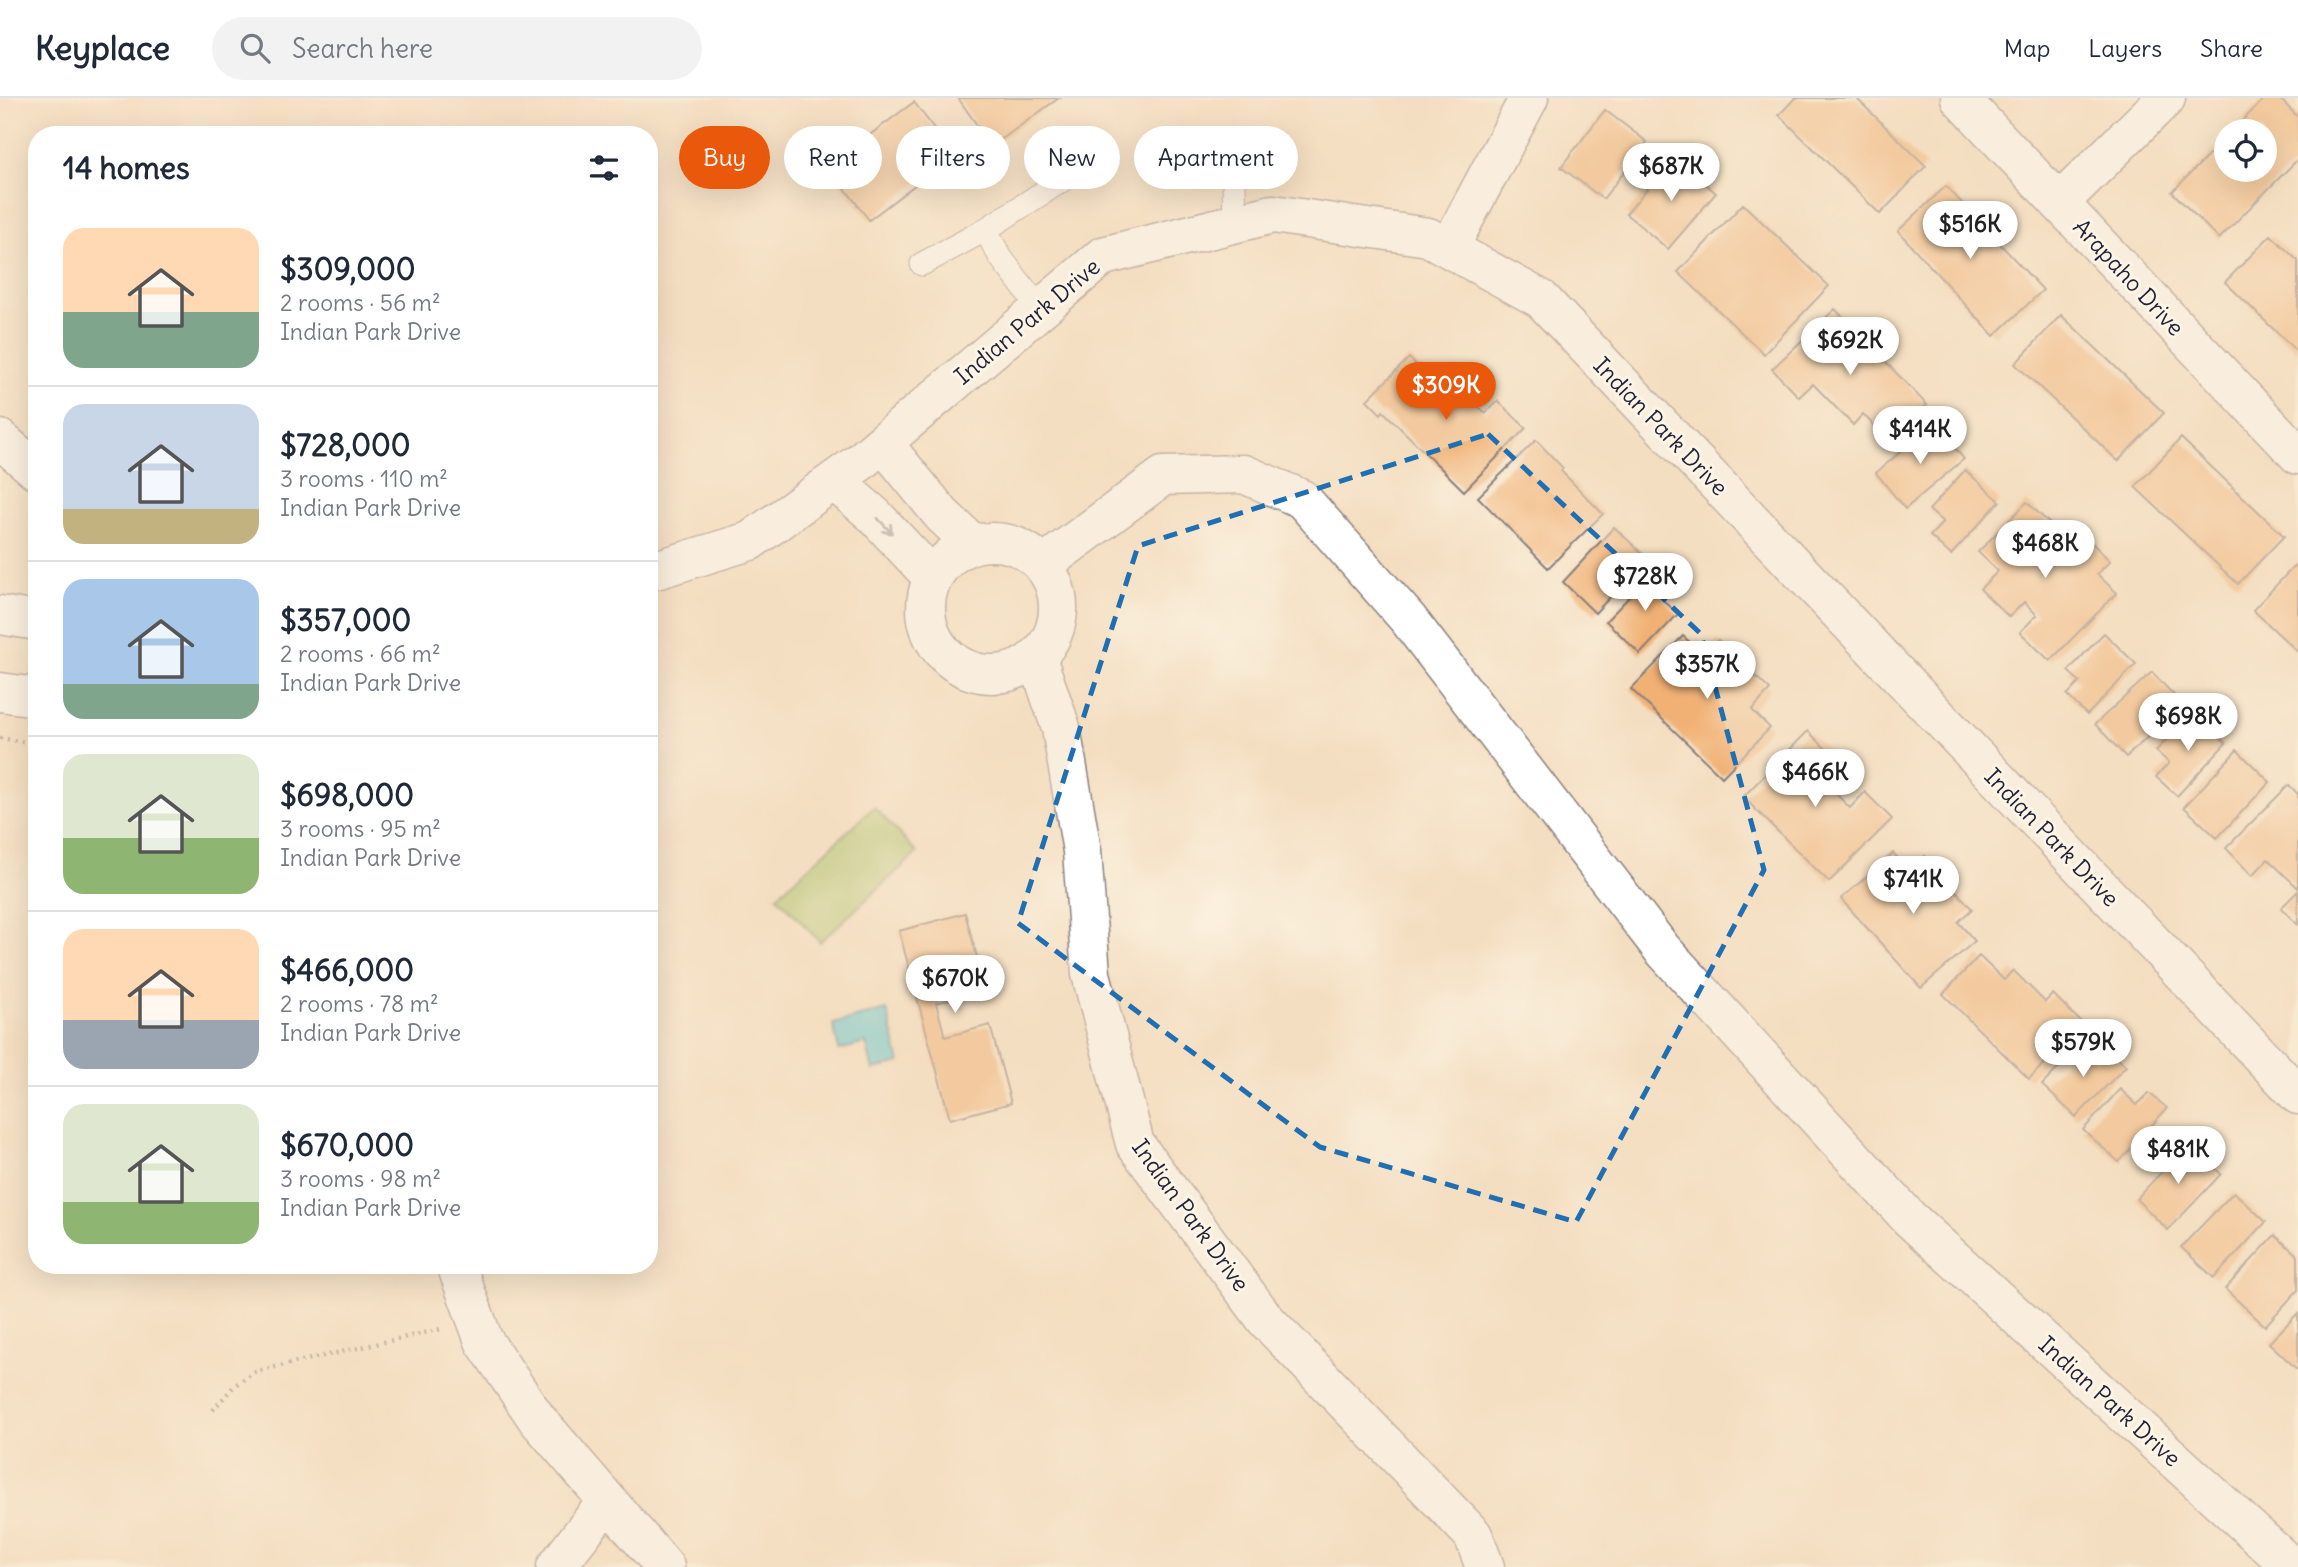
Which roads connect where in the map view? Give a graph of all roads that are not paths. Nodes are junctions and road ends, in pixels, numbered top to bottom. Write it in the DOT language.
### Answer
graph roads {
  1 [pos="1529,98"];
  2 [pos="1960,98"];
  3 [pos="2166,98"];
  4 [pos="1049,189"];
  5 [pos="1234,189"];
  6 [pos="2059,203"];
  7 [pos="1235,223"];
  8 [pos="985,230"];
  9 [pos="1449,248"];
  10 [pos="922,264"];
  11 [pos="1040,309"];
  12 [pos="0,439"];
  13 [pos="883,443"];
  14 [pos="2298,455"];
  15 [pos="28,463"];
  16 [pos="834,481"];
  17 [pos="972,543"];
  18 [pos="1044,564"];
  19 [pos="658,569"];
  20 [pos="932,577"];
  21 [pos="0,615"];
  22 [pos="28,620"];
  23 [pos="1037,658"];
  24 [pos="0,692"];
  25 [pos="28,696"];
  26 [pos="2298,1096"];
  27 [pos="459,1274"];
  28 [pos="607,1501"];
  29 [pos="556,1567"];
  30 [pos="665,1567"];
  31 [pos="1486,1567"];
  32 [pos="2292,1567"];
  1 -- 9 [label="street"];
  2 -- 6 [label="street, Arapaho Drive"];
  3 -- 6 [label="street"];
  4 -- 8 [label="lane"];
  5 -- 7 [label="lane"];
  6 -- 14 [label="street, Arapaho Drive"];
  7 -- 9 [label="street, Indian Park Drive"];
  7 -- 11 [label="street, Indian Park Drive"];
  8 -- 10 [label="lane"];
  8 -- 11 [label="lane"];
  9 -- 26 [label="street, Indian Park Drive"];
  11 -- 13 [label="street, Indian Park Drive"];
  12 -- 15 [label="street"];
  13 -- 16 [label="street, Indian Park Drive"];
  13 -- 17 [label="street"];
  16 -- 19 [label="street, Indian Park Drive"];
  16 -- 20 [label="street, one-way"];
  17 -- 18 [label="street"];
  17 -- 20 [label="street"];
  18 -- 23 [label="street"];
  18 -- 32 [label="street, Indian Park Drive"];
  20 -- 23 [label="street"];
  21 -- 22 [label="street"];
  23 -- 31 [label="street, Indian Park Drive"];
  24 -- 25 [label="street"];
  27 -- 28 [label="street"];
  28 -- 29 [label="street"];
  28 -- 30 [label="street"];
}
